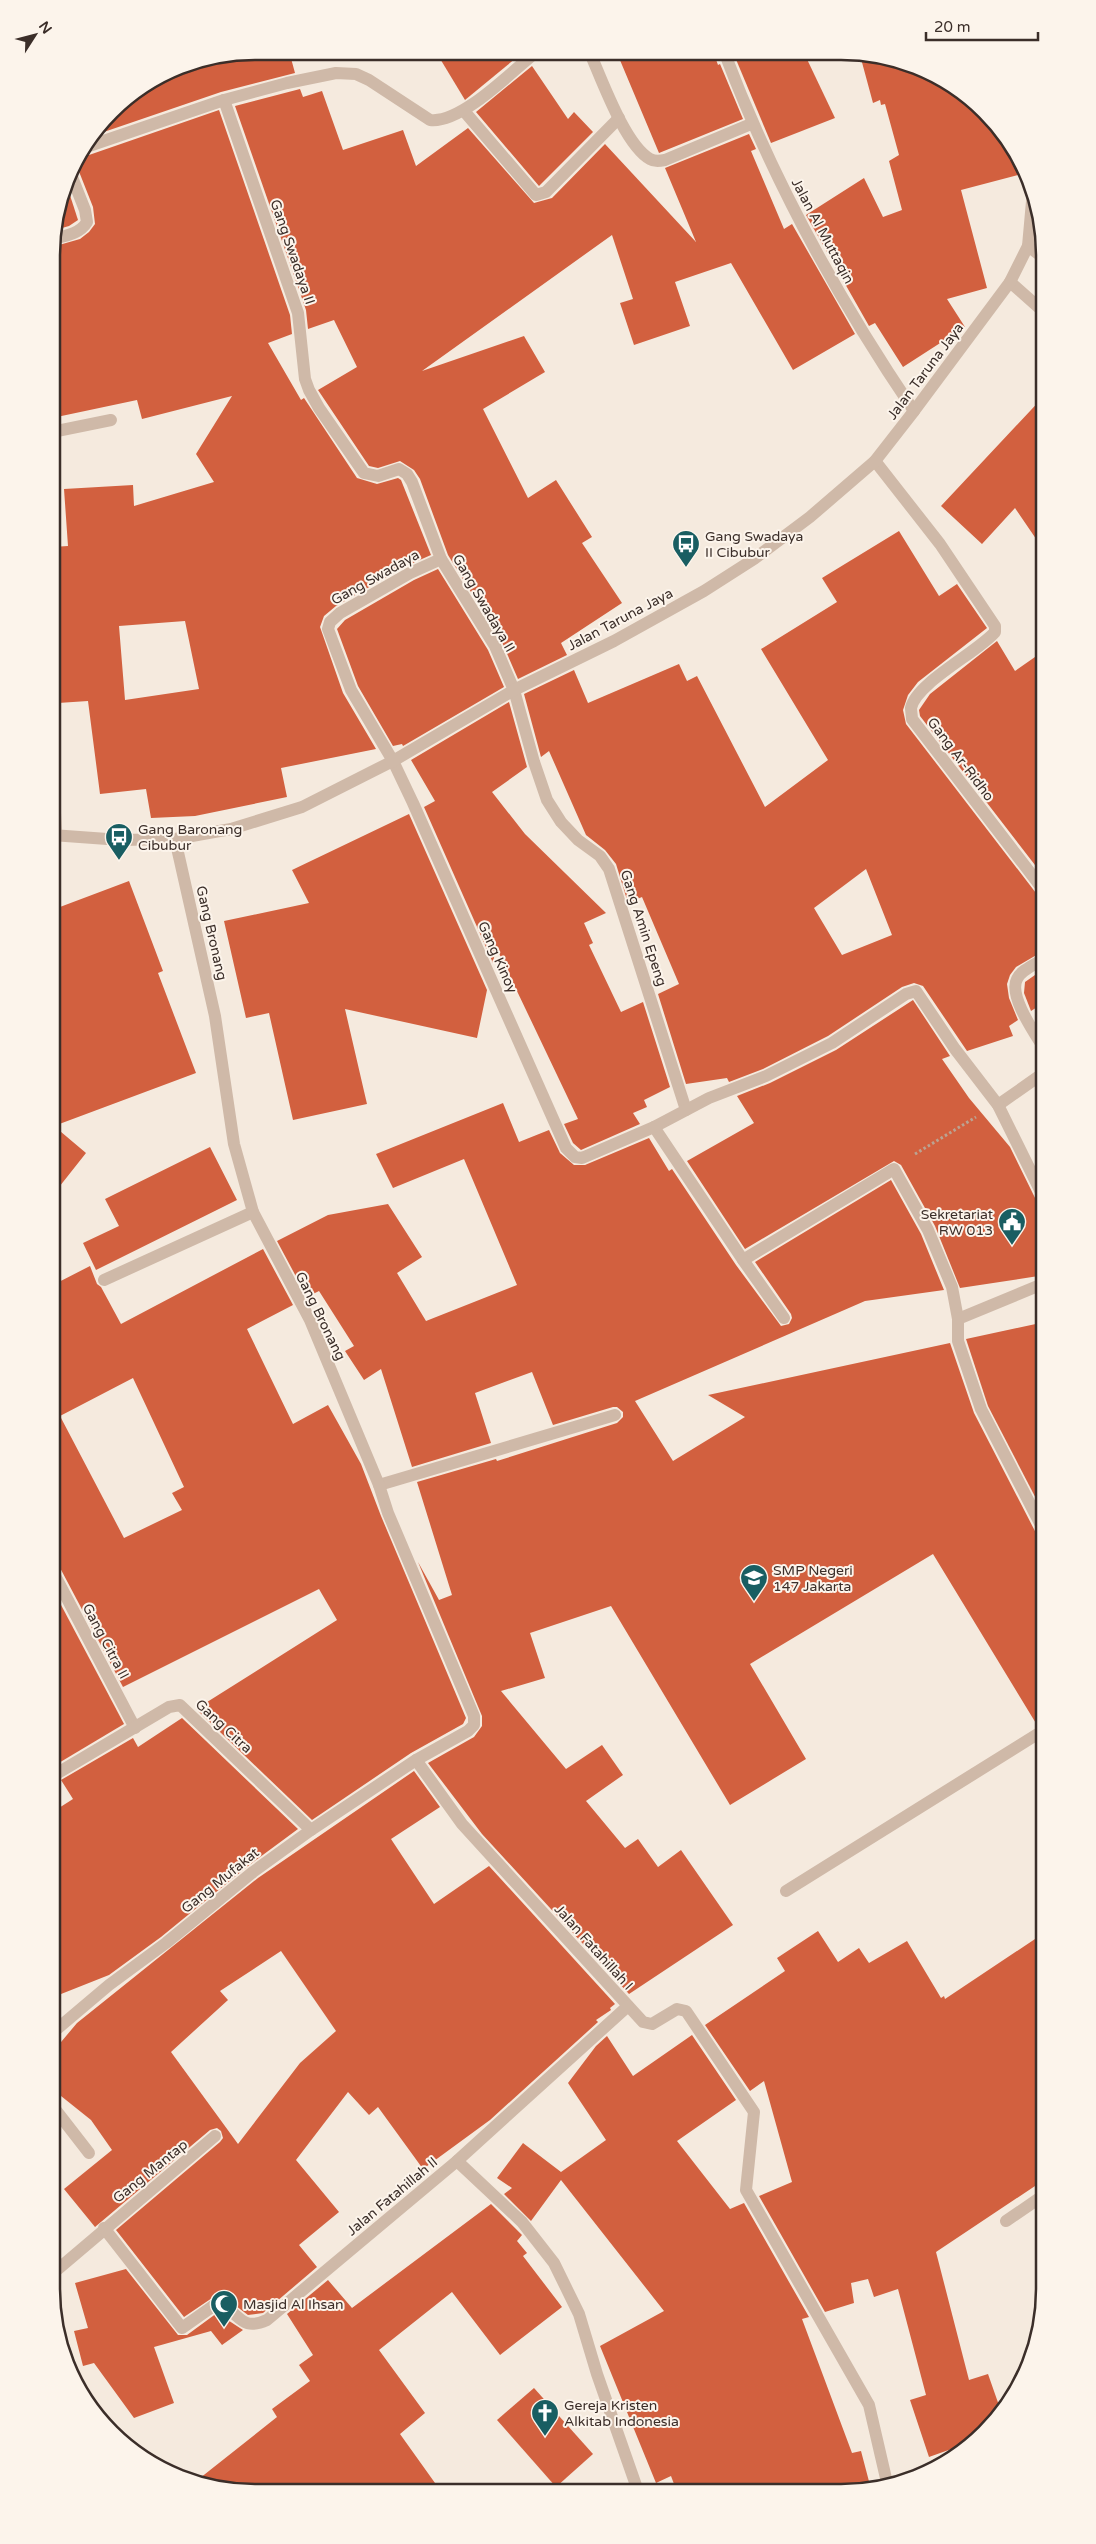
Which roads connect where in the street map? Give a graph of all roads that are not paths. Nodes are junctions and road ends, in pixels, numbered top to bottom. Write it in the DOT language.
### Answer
graph roads {
  1 [pos="526,60"];
  2 [pos="593,60"];
  3 [pos="727,60"];
  4 [pos="224,100"];
  5 [pos="464,111"];
  6 [pos="619,118"];
  7 [pos="751,124"];
  8 [pos="95,144"];
  9 [pos="74,183"];
  10 [pos="1031,213"];
  11 [pos="61,237"];
  12 [pos="1028,246"];
  13 [pos="1036,252"];
  14 [pos="1010,282"];
  15 [pos="1036,305"];
  16 [pos="914,411"];
  17 [pos="111,420"];
  18 [pos="60,430"];
  19 [pos="875,461"];
  20 [pos="441,559"];
  21 [pos="514,690"];
  22 [pos="393,760"];
  23 [pos="60,835"];
  24 [pos="175,839"];
  25 [pos="1036,880"];
  26 [pos="1036,964"];
  27 [pos="1036,1034"];
  28 [pos="1036,1078"];
  29 [pos="998,1105"];
  30 [pos="686,1110"];
  31 [pos="654,1128"];
  32 [pos="1036,1183"];
  33 [pos="253,1212"];
  34 [pos="743,1260"];
  35 [pos="104,1280"];
  36 [pos="1036,1286"];
  37 [pos="784,1318"];
  38 [pos="958,1319"];
  39 [pos="615,1415"];
  40 [pos="379,1485"];
  41 [pos="1036,1516"];
  42 [pos="60,1585"];
  43 [pos="135,1728"];
  44 [pos="1036,1735"];
  45 [pos="416,1760"];
  46 [pos="60,1772"];
  47 [pos="311,1830"];
  48 [pos="786,1891"];
  49 [pos="628,2006"];
  50 [pos="60,2026"];
  51 [pos="60,2116"];
  52 [pos="215,2136"];
  53 [pos="89,2153"];
  54 [pos="457,2161"];
  55 [pos="1036,2200"];
  56 [pos="1006,2221"];
  57 [pos="104,2228"];
  58 [pos="60,2267"];
  59 [pos="886,2478"];
  60 [pos="635,2484"];
  1 -- 5 [label="street"];
  2 -- 6 [label="street"];
  3 -- 7 [label="street, Jalan Al Muttaqin"];
  4 -- 5 [label="street"];
  4 -- 8 [label="street"];
  4 -- 20 [label="street, Gang Swadaya II"];
  5 -- 6 [label="street"];
  6 -- 7 [label="street"];
  7 -- 16 [label="street, Jalan Al Muttaqin"];
  9 -- 11 [label="street"];
  10 -- 12 [label="street, Jalan Taruna Jaya"];
  12 -- 13 [label="street"];
  12 -- 14 [label="street, Jalan Taruna Jaya"];
  14 -- 15 [label="street"];
  14 -- 16 [label="street, Jalan Taruna Jaya"];
  16 -- 19 [label="street, Jalan Taruna Jaya"];
  17 -- 18 [label="street"];
  19 -- 21 [label="street, Jalan Taruna Jaya"];
  19 -- 25 [label="street, Gang Ar-Ridho"];
  20 -- 21 [label="street, Gang Swadaya II"];
  20 -- 22 [label="street, Gang Swadaya"];
  21 -- 22 [label="street, Jalan Taruna Jaya"];
  21 -- 30 [label="street, Gang Amin Epeng"];
  22 -- 24 [label="street, Jalan Taruna Jaya"];
  22 -- 31 [label="street, Gang Kinoy"];
  23 -- 24 [label="street, Jalan Taruna Jaya"];
  24 -- 33 [label="street, Gang Bronang"];
  26 -- 27 [label="street"];
  28 -- 29 [label="street"];
  29 -- 30 [label="street"];
  29 -- 32 [label="street"];
  30 -- 31 [label="street"];
  31 -- 34 [label="street"];
  33 -- 35 [label="street"];
  33 -- 40 [label="street, Gang Bronang"];
  34 -- 37 [label="street"];
  34 -- 38 [label="street"];
  36 -- 38 [label="street"];
  38 -- 41 [label="street"];
  39 -- 40 [label="street"];
  40 -- 45 [label="street, Gang Bronang"];
  42 -- 43 [label="street, Gang Citra II"];
  43 -- 46 [label="street, Gang Citra"];
  43 -- 47 [label="street, Gang Citra"];
  44 -- 48 [label="street"];
  45 -- 47 [label="street, Gang Mufakat"];
  45 -- 49 [label="street, Jalan Fatahillah I"];
  47 -- 50 [label="street, Gang Mufakat"];
  49 -- 54 [label="street"];
  49 -- 59 [label="street, Jalan Fatahillah I"];
  51 -- 53 [label="street"];
  52 -- 57 [label="street, Gang Mantap"];
  54 -- 57 [label="street, Jalan Fatahillah II"];
  54 -- 60 [label="street, Jalan Fatahillah II"];
  55 -- 56 [label="street"];
  57 -- 58 [label="street, Gang Mantap"];
}
